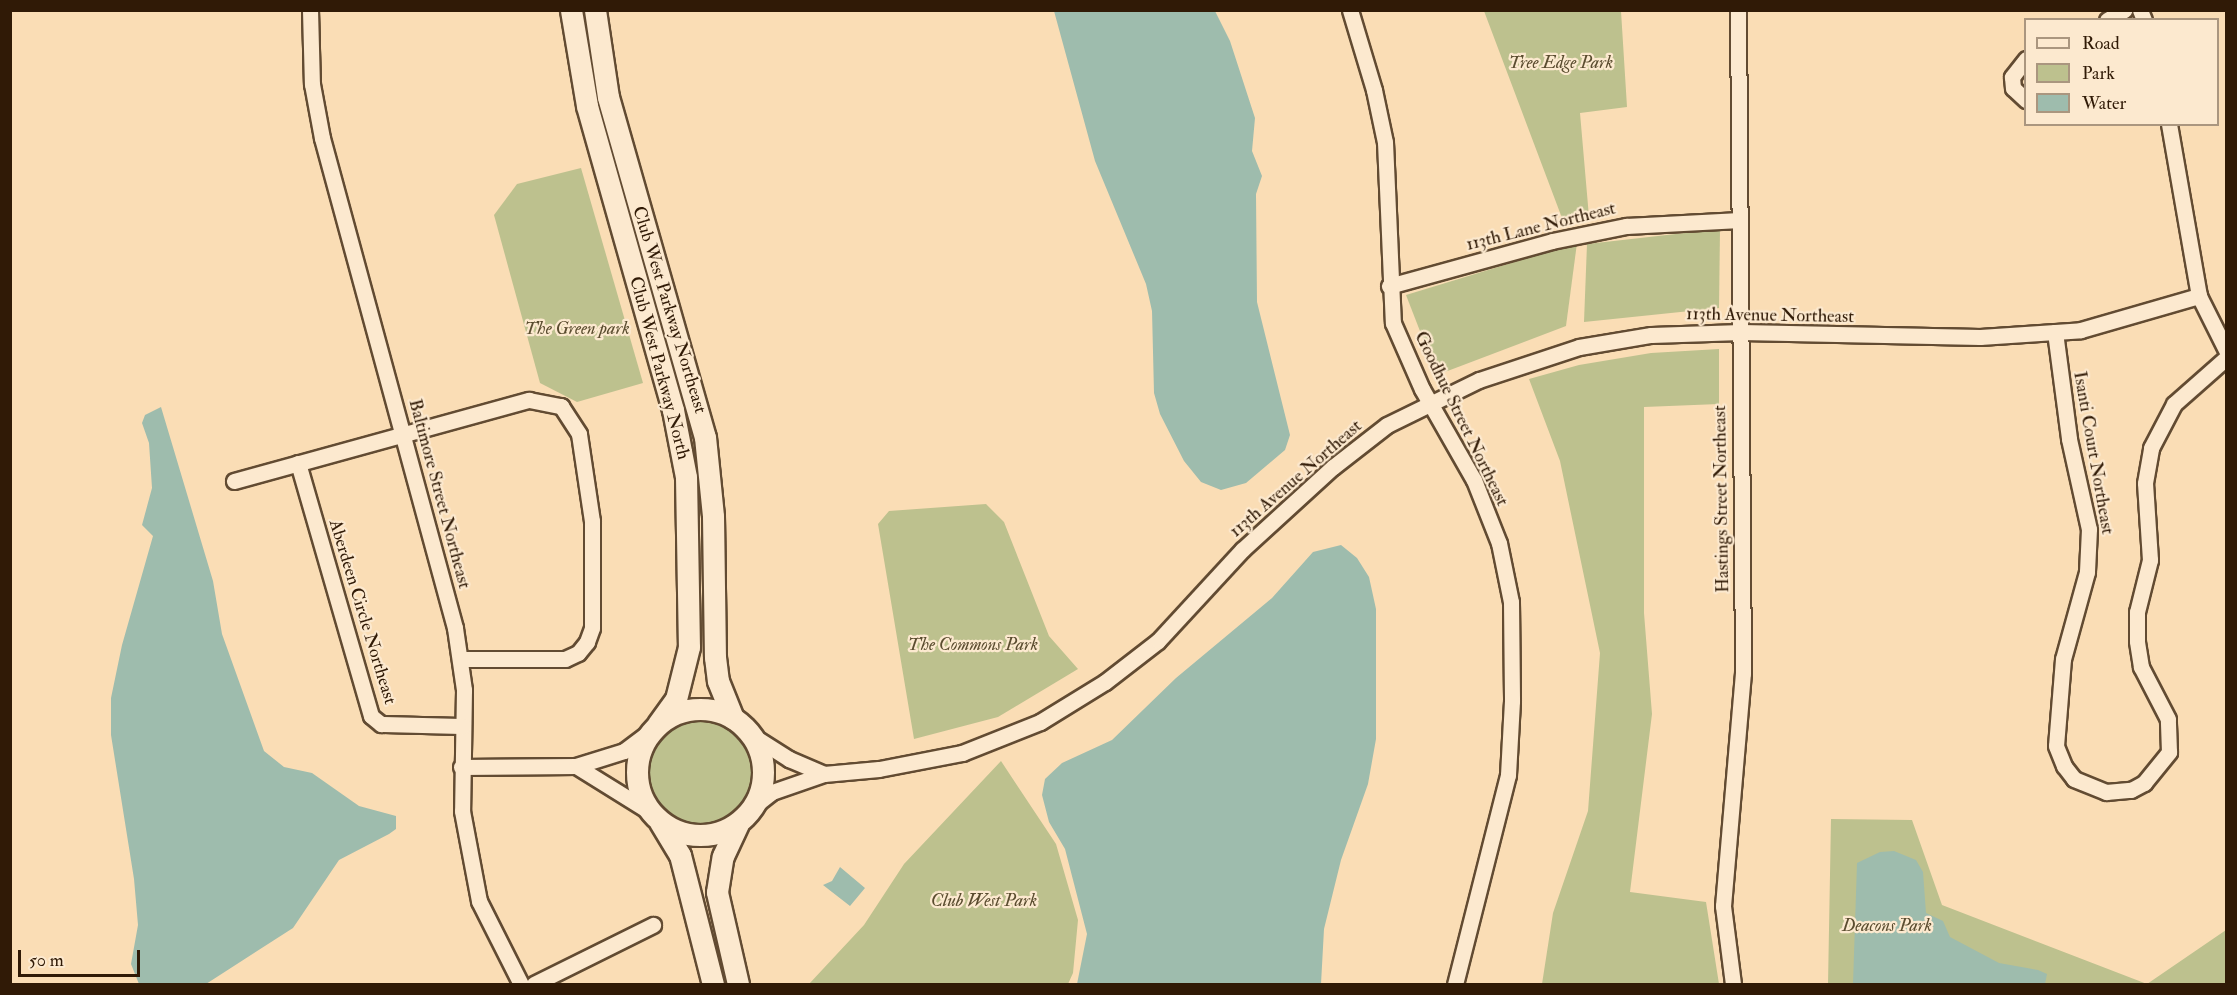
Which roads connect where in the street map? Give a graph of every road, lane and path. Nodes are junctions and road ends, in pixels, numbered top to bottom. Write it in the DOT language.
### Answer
graph roads {
  1 [pos="310,10"];
  2 [pos="571,10"];
  3 [pos="595,10"];
  4 [pos="1350,10"];
  5 [pos="1738,10"];
  6 [pos="2124,10"];
  7 [pos="2110,18"];
  8 [pos="2024,60"];
  9 [pos="2024,99"];
  10 [pos="2169,126"];
  11 [pos="1740,220"];
  12 [pos="1389,286"];
  13 [pos="2199,296"];
  14 [pos="1741,332"];
  15 [pos="2055,333"];
  16 [pos="2226,350"];
  17 [pos="2226,358"];
  18 [pos="1429,402"];
  19 [pos="403,434"];
  20 [pos="298,463"];
  21 [pos="234,481"];
  22 [pos="460,659"];
  23 [pos="733,718"];
  24 [pos="463,726"];
  25 [pos="655,727"];
  26 [pos="753,736"];
  27 [pos="576,766"];
  28 [pos="461,767"];
  29 [pos="824,774"];
  30 [pos="754,806"];
  31 [pos="655,817"];
  32 [pos="738,824"];
  33 [pos="653,925"];
  34 [pos="520,984"];
  35 [pos="534,984"];
  36 [pos="713,984"];
  37 [pos="738,984"];
  38 [pos="1455,984"];
  39 [pos="1732,984"];
  1 -- 19 [label="street, Baltimore Street Northeast"];
  2 -- 25 [label="street, Club West Parkway North"];
  3 -- 23 [label="street, Club West Parkway Northeast"];
  4 -- 12 [label="street, Goodhue Street Northeast"];
  5 -- 11 [label="street, Hastings Street Northeast"];
  6 -- 7 [label="street"];
  8 -- 9 [label="street"];
  10 -- 13 [label="street"];
  11 -- 12 [label="street, 113th Lane Northeast"];
  11 -- 14 [label="street, Hastings Street Northeast"];
  12 -- 18 [label="street, Goodhue Street Northeast"];
  13 -- 15 [label="street, 113th Avenue Northeast"];
  13 -- 16 [label="street"];
  14 -- 15 [label="street, 113th Avenue Northeast"];
  14 -- 18 [label="street, 113th Avenue Northeast"];
  14 -- 39 [label="street, Hastings Street Northeast"];
  15 -- 17 [label="street, Isanti Court Northeast"];
  18 -- 29 [label="street, 113th Avenue Northeast"];
  18 -- 38 [label="street, Goodhue Street Northeast"];
  19 -- 20 [label="street"];
  19 -- 22 [label="street, Baltimore Street Northeast"];
  19 -- 22 [label="street"];
  20 -- 21 [label="street"];
  20 -- 24 [label="street, Aberdeen Circle Northeast"];
  22 -- 24 [label="street, Baltimore Street Northeast"];
  23 -- 25 [label="street"];
  23 -- 26 [label="street"];
  24 -- 28 [label="street, Baltimore Street Northeast"];
  25 -- 27 [label="street"];
  25 -- 31 [label="street"];
  26 -- 29 [label="street, 113th Avenue Northeast"];
  26 -- 30 [label="street"];
  27 -- 28 [label="street"];
  27 -- 31 [label="street"];
  28 -- 34 [label="street, Baltimore Street Northeast"];
  29 -- 30 [label="street, 113th Avenue Northeast"];
  30 -- 32 [label="street"];
  31 -- 32 [label="street"];
  31 -- 36 [label="street"];
  32 -- 37 [label="street"];
  33 -- 35 [label="street"];
}
